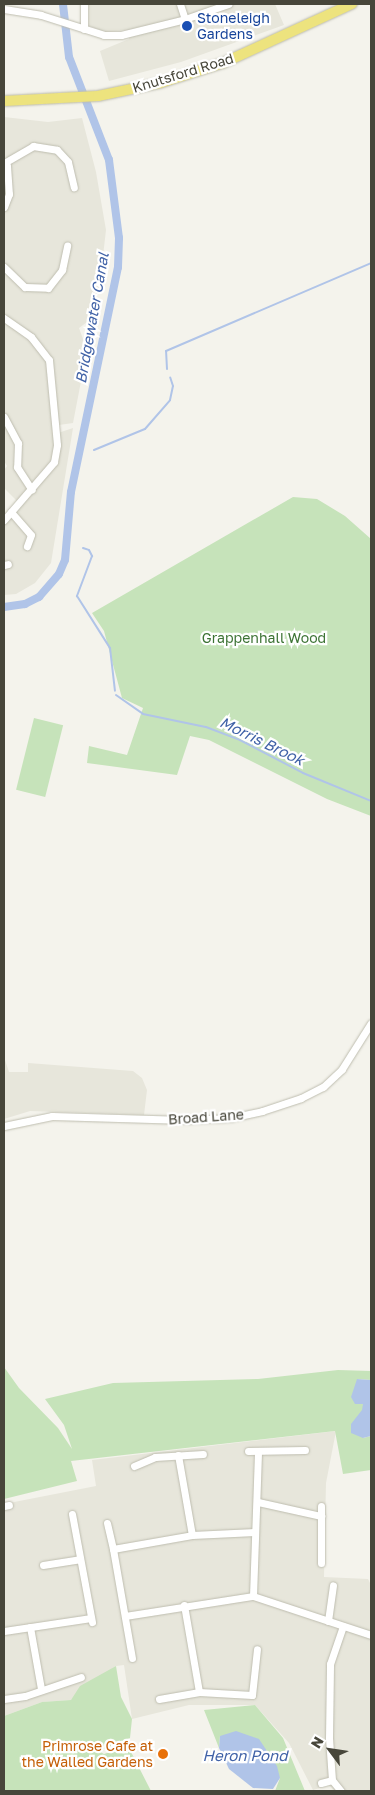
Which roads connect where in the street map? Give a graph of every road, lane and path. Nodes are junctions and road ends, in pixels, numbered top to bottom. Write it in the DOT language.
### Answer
graph roads {
  1 [pos="84,4"];
  2 [pos="180,4"];
  3 [pos="228,4"];
  4 [pos="352,4"];
  5 [pos="4,9"];
  6 [pos="185,19"];
  7 [pos="84,29"];
  8 [pos="4,101"];
  9 [pos="4,163"];
  10 [pos="74,187"];
  11 [pos="4,208"];
  12 [pos="67,246"];
  13 [pos="4,267"];
  14 [pos="4,318"];
  15 [pos="4,417"];
  16 [pos="32,490"];
  17 [pos="11,512"];
  18 [pos="4,520"];
  19 [pos="27,546"];
  20 [pos="371,1023"];
  21 [pos="4,1126"];
  22 [pos="305,1450"];
  23 [pos="248,1451"];
  24 [pos="258,1451"];
  25 [pos="203,1454"];
  26 [pos="178,1455"];
  27 [pos="134,1466"];
  28 [pos="258,1502"];
  29 [pos="321,1506"];
  30 [pos="72,1514"];
  31 [pos="321,1516"];
  32 [pos="107,1524"];
  33 [pos="255,1532"];
  34 [pos="192,1535"];
  35 [pos="113,1549"];
  36 [pos="80,1559"];
  37 [pos="321,1563"];
  38 [pos="43,1565"];
  39 [pos="333,1585"];
  40 [pos="253,1596"];
  41 [pos="184,1605"];
  42 [pos="125,1616"];
  43 [pos="328,1621"];
  44 [pos="343,1626"];
  45 [pos="30,1627"];
  46 [pos="4,1631"];
  47 [pos="371,1636"];
  48 [pos="256,1649"];
  49 [pos="132,1658"];
  50 [pos="81,1677"];
  51 [pos="41,1689"];
  52 [pos="199,1692"];
  53 [pos="4,1698"];
  54 [pos="160,1698"];
  55 [pos="332,1780"];
  56 [pos="321,1783"];
  57 [pos="341,1791"];
  1 -- 7 [label="street"];
  2 -- 6 [label="street"];
  3 -- 6 [label="street"];
  4 -- 8 [label="highway, Knutsford Road"];
  5 -- 7 [label="street"];
  6 -- 7 [label="street"];
  9 -- 10 [label="street"];
  9 -- 11 [label="street"];
  12 -- 13 [label="street"];
  14 -- 16 [label="street"];
  15 -- 16 [label="street"];
  16 -- 17 [label="street"];
  17 -- 18 [label="street"];
  17 -- 19 [label="street"];
  20 -- 21 [label="street, Broad Lane"];
  22 -- 24 [label="street"];
  23 -- 24 [label="street"];
  24 -- 28 [label="street"];
  25 -- 26 [label="street"];
  26 -- 27 [label="street"];
  26 -- 34 [label="street"];
  28 -- 31 [label="street"];
  28 -- 33 [label="street"];
  29 -- 31 [label="street"];
  30 -- 36 [label="street"];
  31 -- 37 [label="street"];
  32 -- 35 [label="street"];
  33 -- 34 [label="street"];
  33 -- 40 [label="street"];
  34 -- 35 [label="street"];
  35 -- 42 [label="street"];
  36 -- 38 [label="street"];
  36 -- 45 [label="street"];
  39 -- 43 [label="street"];
  40 -- 41 [label="street"];
  40 -- 43 [label="street"];
  41 -- 42 [label="street"];
  41 -- 52 [label="street"];
  42 -- 49 [label="street"];
  43 -- 44 [label="street"];
  44 -- 47 [label="street"];
  44 -- 55 [label="street"];
  45 -- 46 [label="street"];
  45 -- 51 [label="street"];
  48 -- 52 [label="street"];
  50 -- 51 [label="street"];
  51 -- 53 [label="street"];
  52 -- 54 [label="street"];
  55 -- 56 [label="street"];
  55 -- 57 [label="street"];
}
